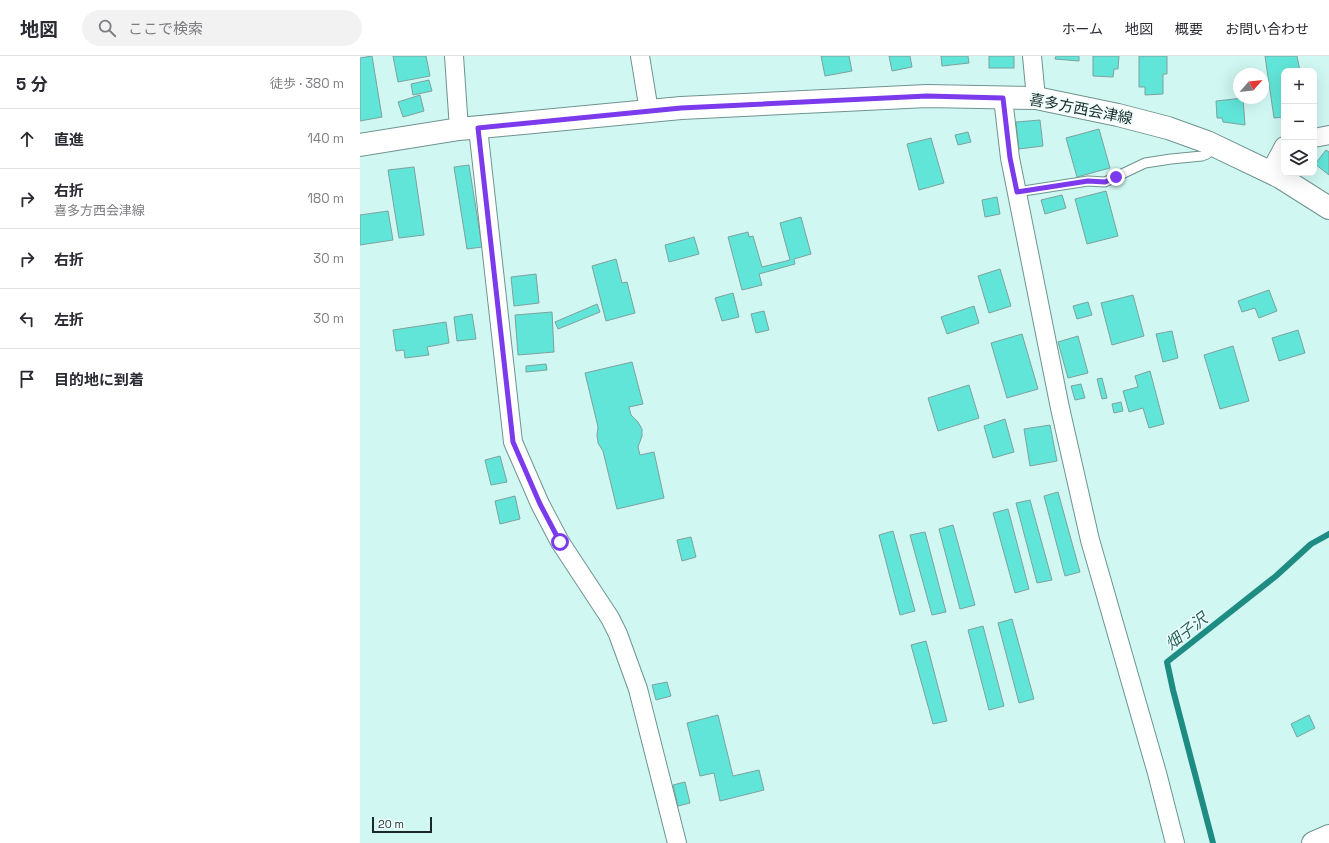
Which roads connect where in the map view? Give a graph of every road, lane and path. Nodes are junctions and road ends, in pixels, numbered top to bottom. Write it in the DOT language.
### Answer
graph roads {
  1 [pos="454,56"];
  2 [pos="640,56"];
  3 [pos="1032,56"];
  4 [pos="1003,98"];
  5 [pos="1036,98"];
  6 [pos="649,111"];
  7 [pos="469,128"];
  8 [pos="1329,135"];
  9 [pos="1317,137"];
  10 [pos="360,145"];
  11 [pos="1214,145"];
  12 [pos="1281,152"];
  13 [pos="1270,172"];
  14 [pos="1017,192"];
  15 [pos="1329,208"];
  16 [pos="1329,836"];
  17 [pos="677,843"];
  18 [pos="1175,843"];
  19 [pos="1313,843"];
  1 -- 7 [label="street"];
  2 -- 6 [label="street"];
  3 -- 5 [label="street"];
  4 -- 5 [label="main road, 喜多方西会津線"];
  4 -- 6 [label="main road, 喜多方西会津線"];
  4 -- 14 [label="street"];
  5 -- 11 [label="main road, 喜多方西会津線"];
  6 -- 7 [label="main road, 喜多方西会津線"];
  7 -- 10 [label="main road, 喜多方西会津線"];
  7 -- 17 [label="street"];
  8 -- 9 [label="street"];
  11 -- 13 [label="main road, 喜多方西会津線"];
  11 -- 14 [label="lane"];
  12 -- 13 [label="street"];
  13 -- 15 [label="main road, 喜多方西会津線"];
  14 -- 18 [label="street"];
  16 -- 19 [label="main road"];
}
